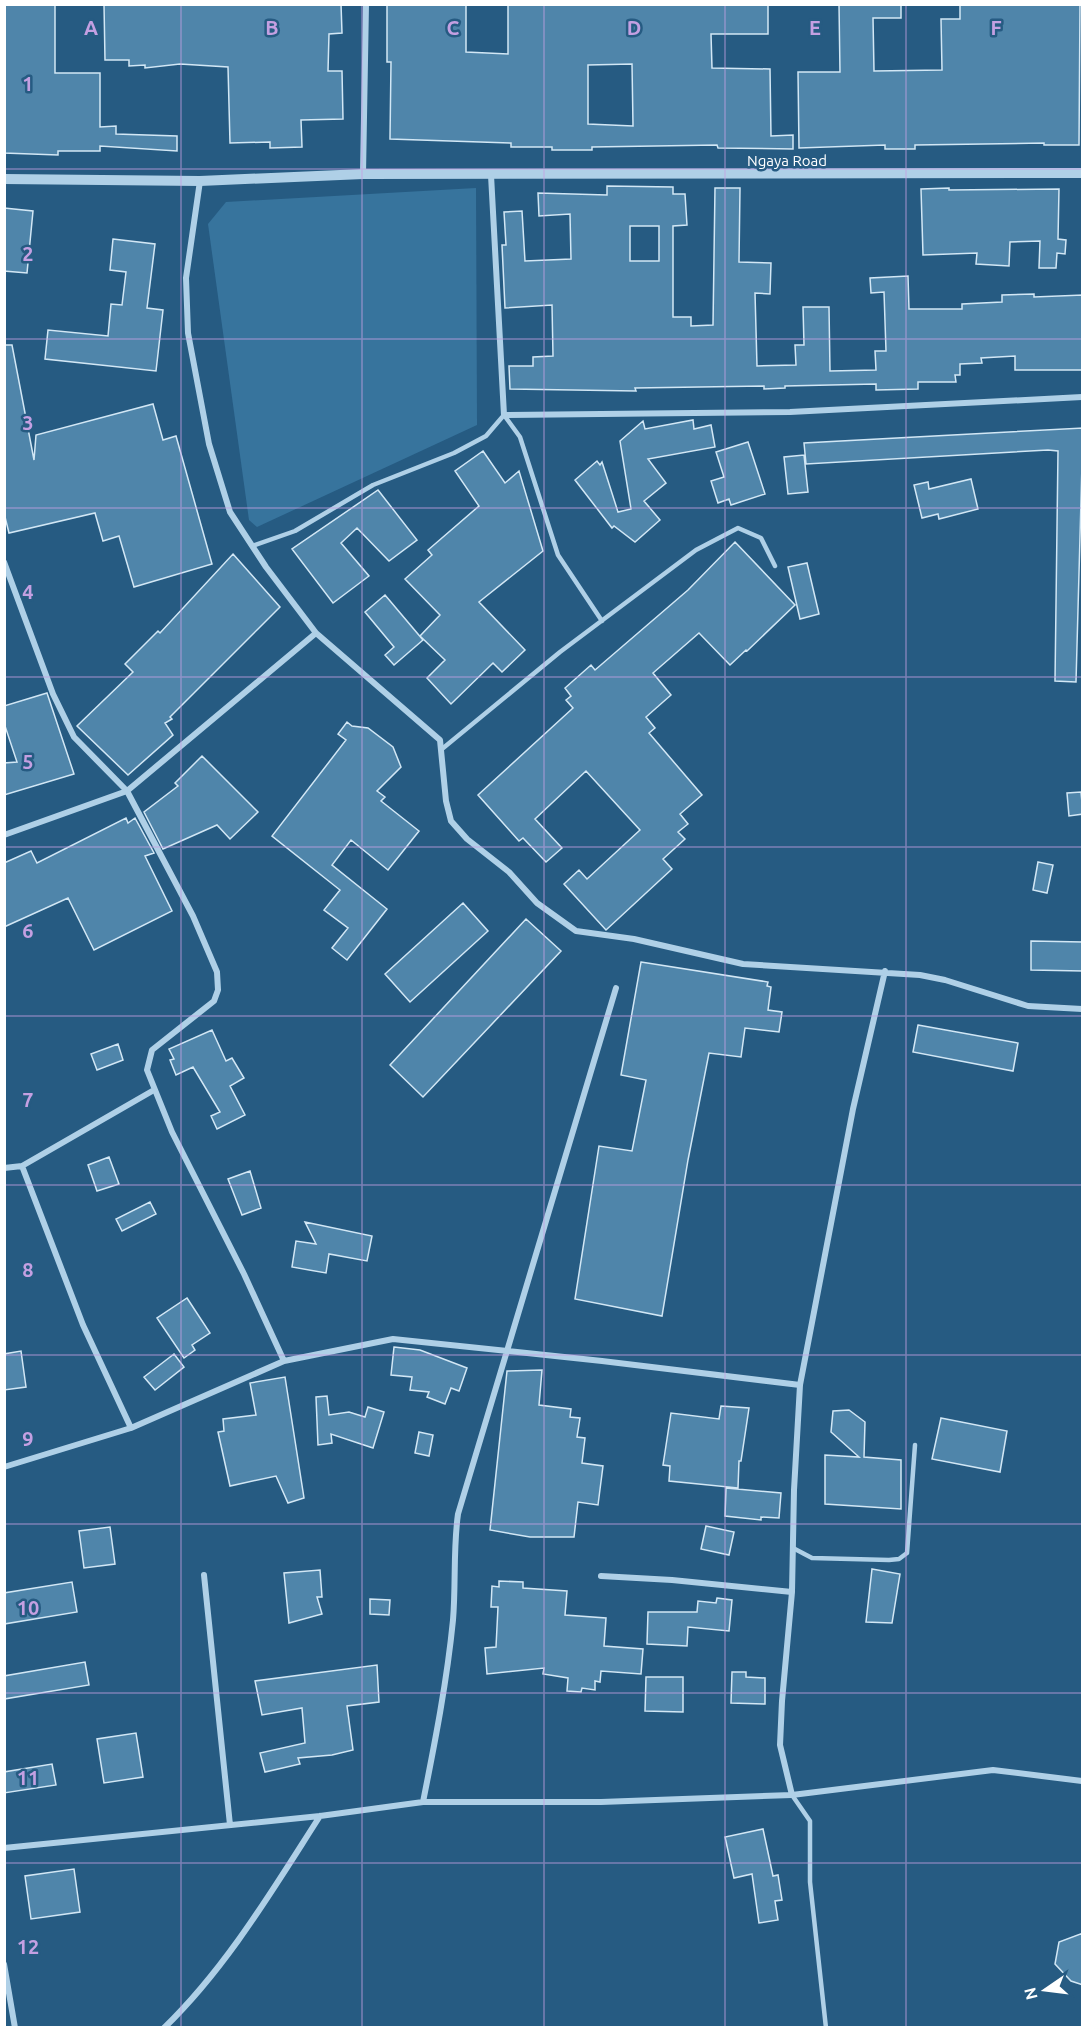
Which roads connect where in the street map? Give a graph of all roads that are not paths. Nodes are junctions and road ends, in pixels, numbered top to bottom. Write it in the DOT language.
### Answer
graph roads {
  1 [pos="366,4"];
  2 [pos="1083,173"];
  3 [pos="363,174"];
  4 [pos="491,175"];
  5 [pos="4,179"];
  6 [pos="200,181"];
  7 [pos="1083,397"];
  8 [pos="504,415"];
  9 [pos="252,546"];
  10 [pos="4,562"];
  11 [pos="775,566"];
  12 [pos="602,621"];
  13 [pos="316,633"];
  14 [pos="442,749"];
  15 [pos="126,791"];
  16 [pos="4,835"];
  17 [pos="885,971"];
  18 [pos="616,988"];
  19 [pos="1083,1010"];
  20 [pos="154,1090"];
  21 [pos="22,1166"];
  22 [pos="4,1168"];
  23 [pos="505,1351"];
  24 [pos="284,1361"];
  25 [pos="801,1385"];
  26 [pos="131,1428"];
  27 [pos="915,1445"];
  28 [pos="4,1467"];
  29 [pos="793,1548"];
  30 [pos="204,1575"];
  31 [pos="602,1576"];
  32 [pos="792,1592"];
  33 [pos="1083,1781"];
  34 [pos="792,1795"];
  35 [pos="423,1802"];
  36 [pos="320,1816"];
  37 [pos="230,1825"];
  38 [pos="4,1848"];
  39 [pos="4,1964"];
  40 [pos="15,2028"];
  41 [pos="164,2028"];
  42 [pos="826,2028"];
  1 -- 3 [label="street"];
  2 -- 4 [label="street, Ngaya Road"];
  3 -- 4 [label="street, Ngaya Road"];
  3 -- 6 [label="street, Ngaya Road"];
  4 -- 8 [label="street"];
  5 -- 6 [label="street, Ngaya Road"];
  6 -- 9 [label="street"];
  7 -- 8 [label="street"];
  8 -- 9 [label="lane"];
  8 -- 12 [label="lane"];
  9 -- 13 [label="street"];
  10 -- 15 [label="street"];
  11 -- 12 [label="lane"];
  12 -- 14 [label="lane"];
  13 -- 14 [label="street"];
  13 -- 15 [label="street"];
  14 -- 17 [label="street"];
  15 -- 16 [label="street"];
  15 -- 20 [label="street"];
  17 -- 19 [label="street"];
  17 -- 25 [label="street"];
  18 -- 23 [label="street"];
  20 -- 21 [label="street"];
  20 -- 24 [label="street"];
  21 -- 22 [label="street"];
  21 -- 26 [label="street"];
  23 -- 24 [label="street"];
  23 -- 25 [label="street"];
  23 -- 35 [label="street"];
  24 -- 26 [label="street"];
  25 -- 29 [label="street"];
  26 -- 28 [label="street"];
  27 -- 29 [label="lane"];
  29 -- 32 [label="street"];
  30 -- 37 [label="street"];
  31 -- 32 [label="street"];
  32 -- 34 [label="street"];
  33 -- 34 [label="street"];
  34 -- 35 [label="street"];
  34 -- 42 [label="lane"];
  35 -- 36 [label="street"];
  36 -- 37 [label="street"];
  36 -- 41 [label="street"];
  37 -- 38 [label="street"];
  39 -- 40 [label="street"];
}
